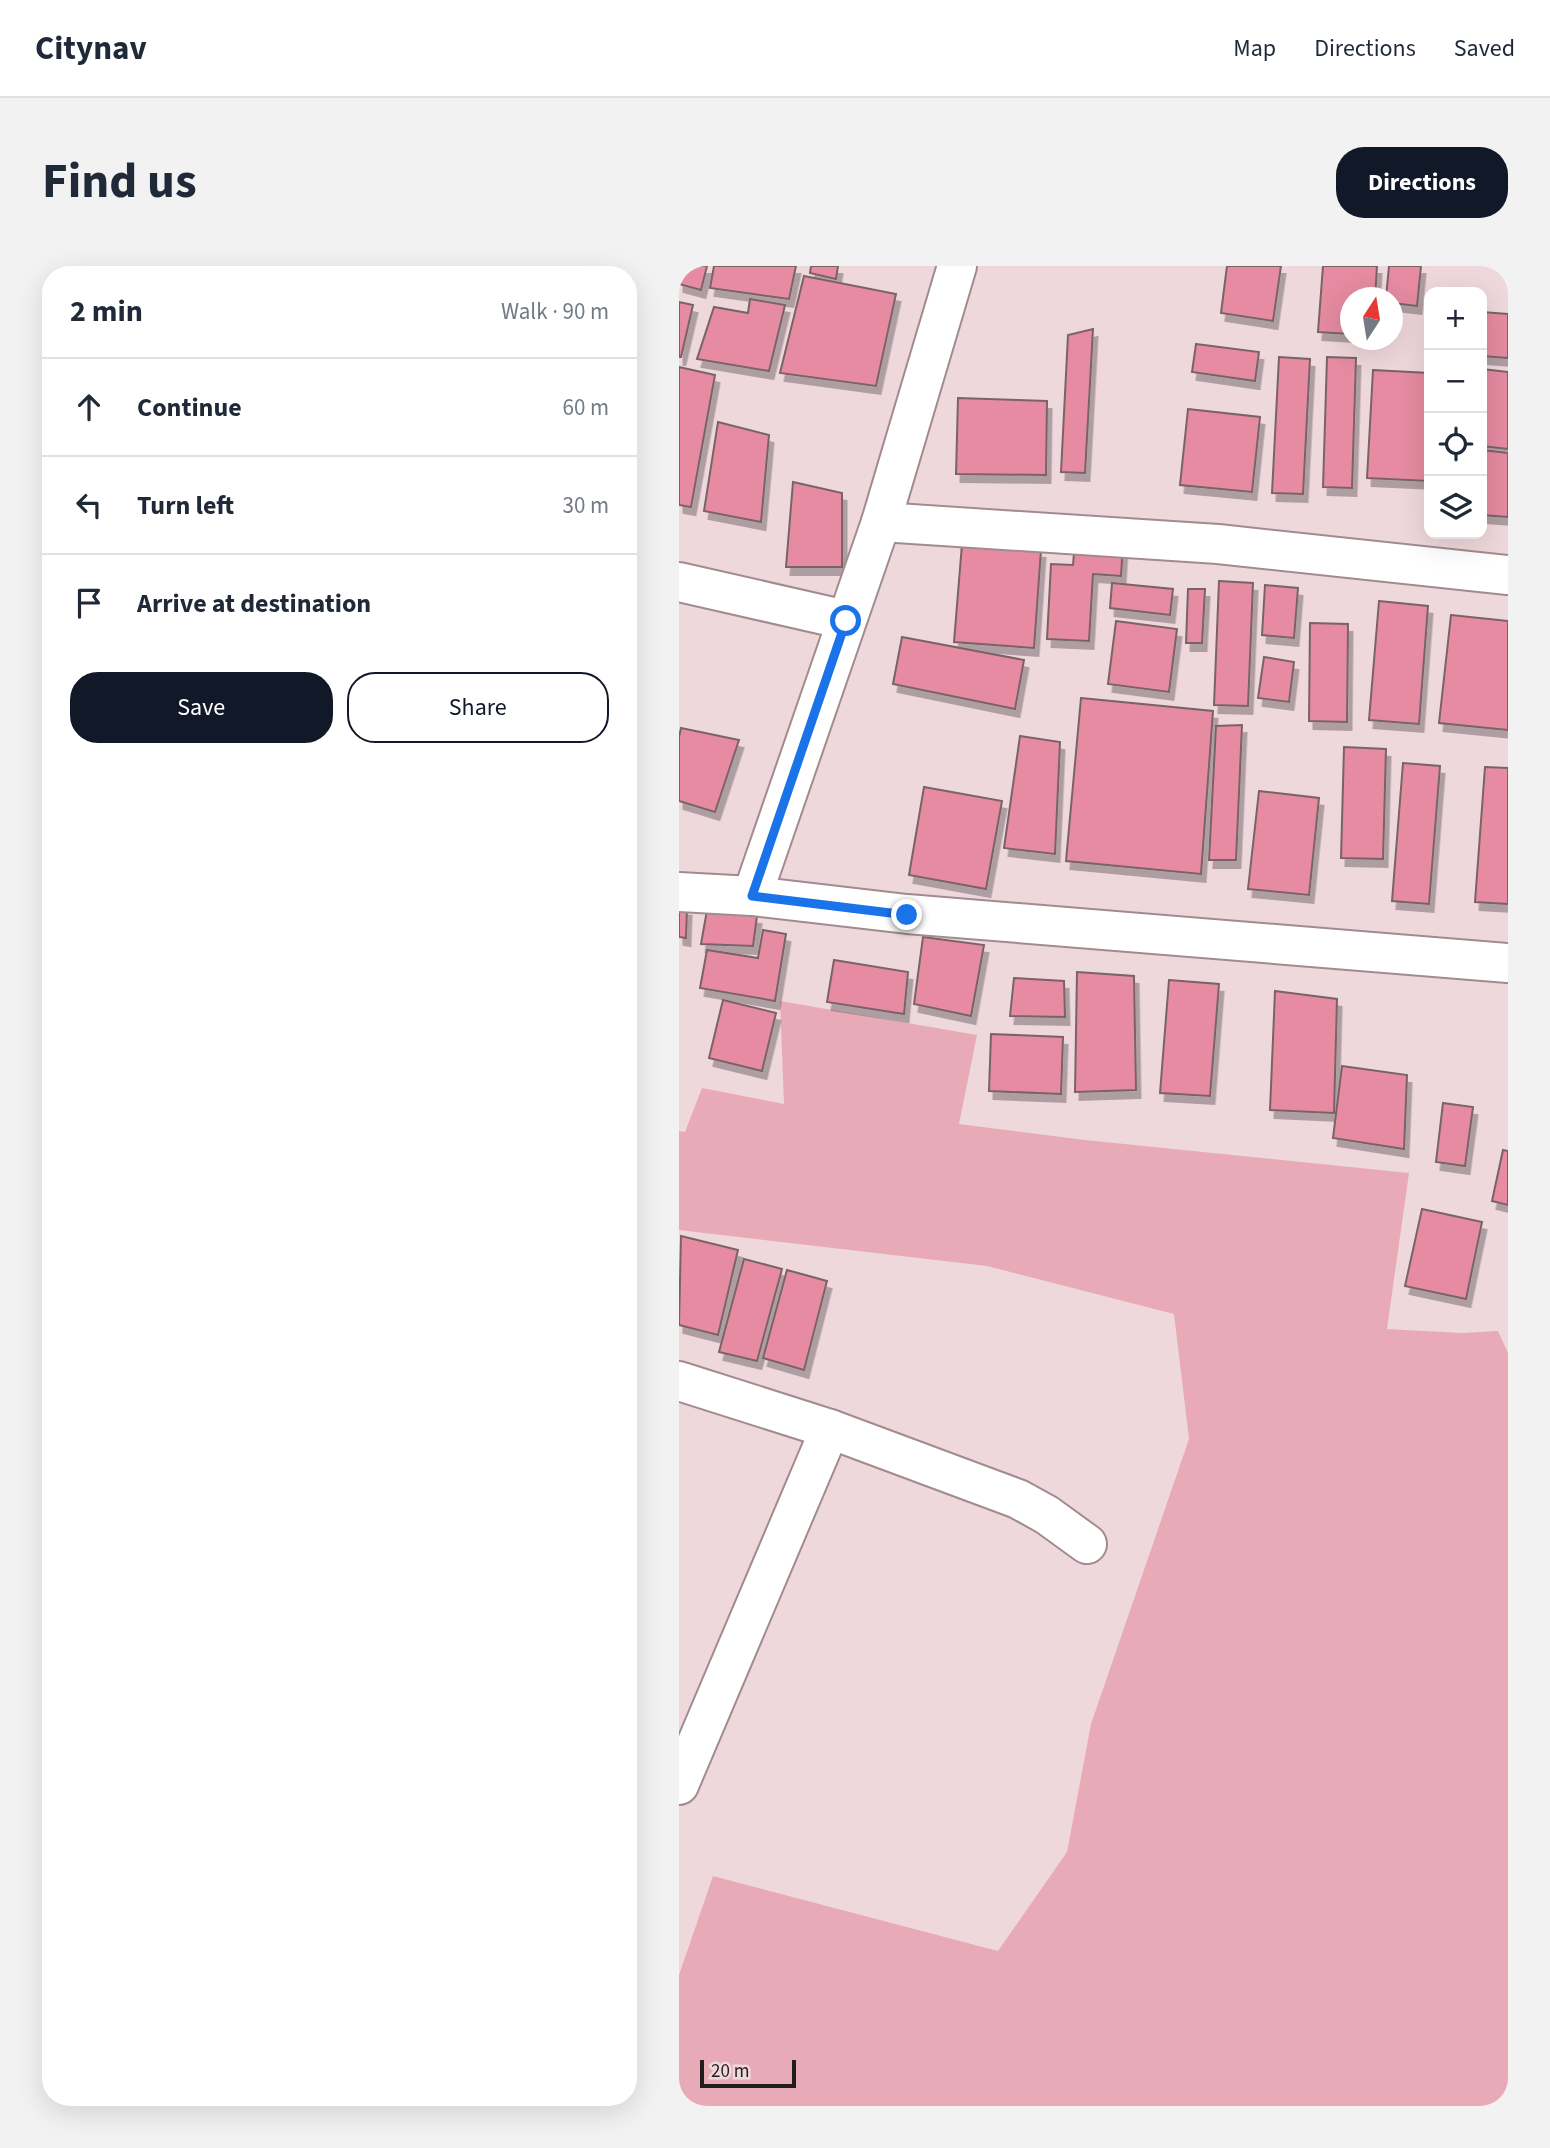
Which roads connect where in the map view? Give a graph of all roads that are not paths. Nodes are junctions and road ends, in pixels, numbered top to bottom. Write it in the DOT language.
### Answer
graph roads {
  1 [pos="957,266"];
  2 [pos="881,522"];
  3 [pos="1508,575"];
  4 [pos="679,582"];
  5 [pos="846,621"];
  6 [pos="679,892"];
  7 [pos="752,896"];
  8 [pos="1508,963"];
  9 [pos="679,1381"];
  10 [pos="830,1429"];
  11 [pos="1087,1545"];
  12 [pos="679,1785"];
  1 -- 2 [label="street"];
  2 -- 3 [label="street"];
  2 -- 5 [label="street"];
  4 -- 5 [label="street"];
  5 -- 7 [label="street"];
  6 -- 7 [label="street"];
  7 -- 8 [label="street"];
  9 -- 10 [label="street"];
  10 -- 11 [label="street"];
  10 -- 12 [label="street"];
}
